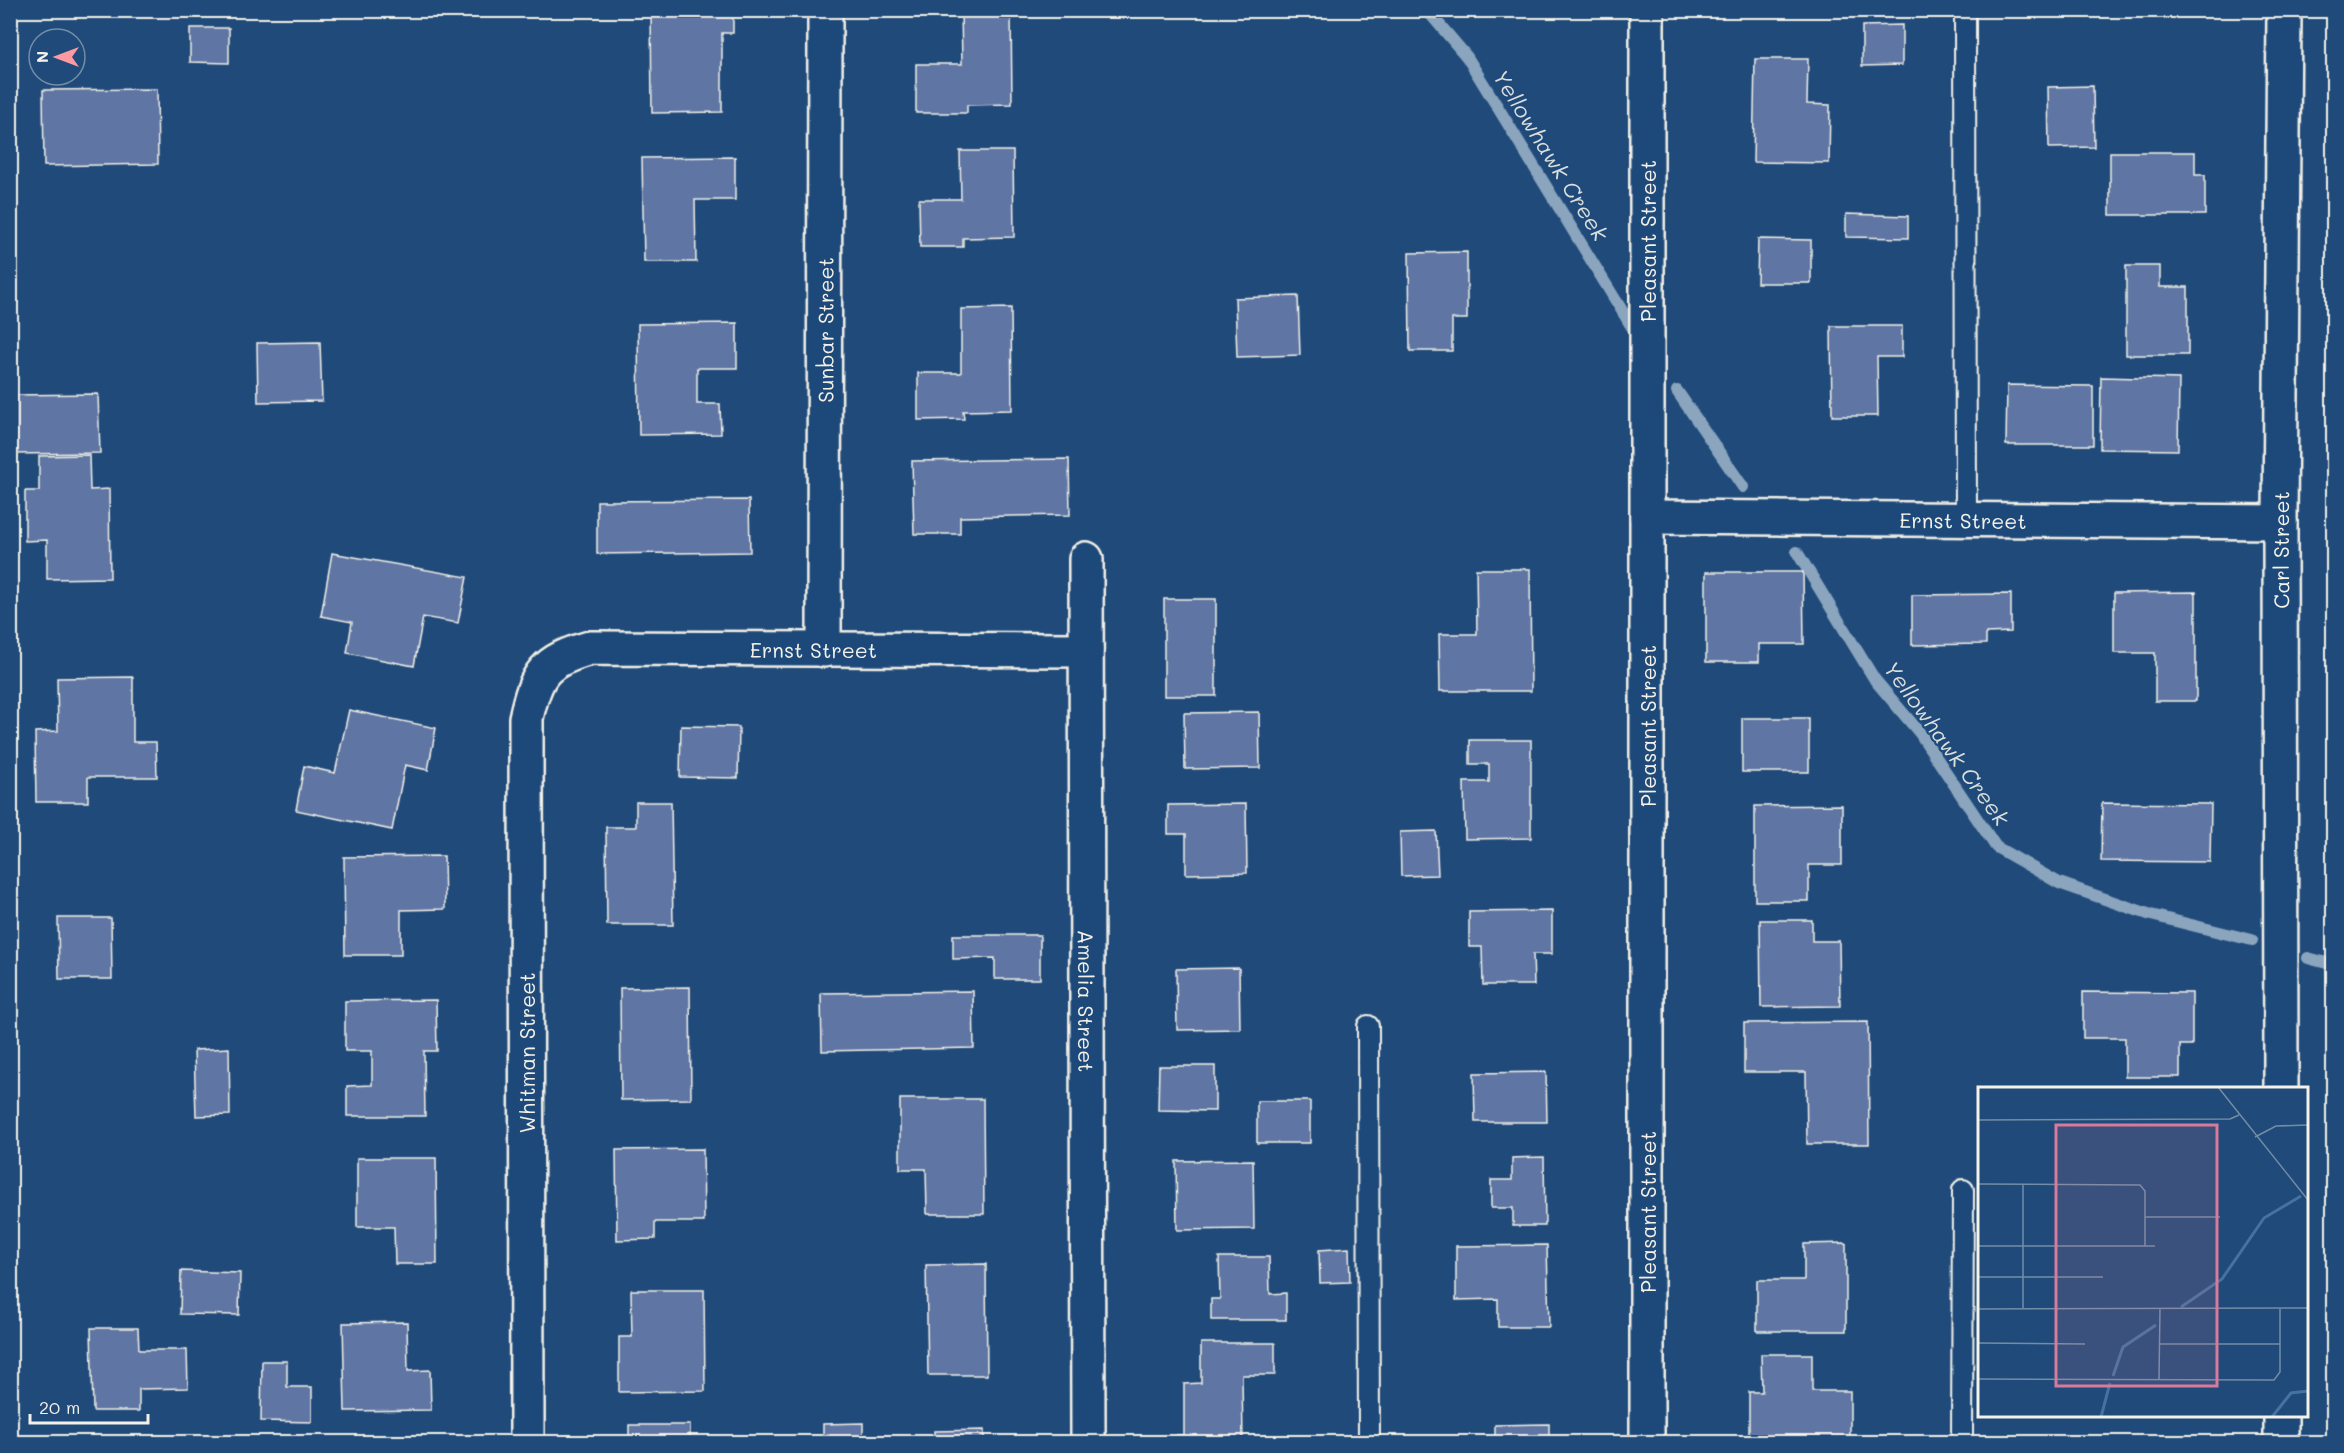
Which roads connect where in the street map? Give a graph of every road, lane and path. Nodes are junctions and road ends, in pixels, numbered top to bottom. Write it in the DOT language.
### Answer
graph roads {
  1 [pos="825,10"];
  2 [pos="1647,10"];
  3 [pos="1965,10"];
  4 [pos="2284,10"];
  5 [pos="1647,517"];
  6 [pos="1966,520"];
  7 [pos="2280,522"];
  8 [pos="1086,559"];
  9 [pos="824,650"];
  10 [pos="1086,650"];
  11 [pos="545,668"];
  12 [pos="1368,1026"];
  13 [pos="2281,1087"];
  14 [pos="1962,1190"];
  15 [pos="2281,1417"];
  16 [pos="527,1443"];
  17 [pos="1088,1443"];
  18 [pos="1369,1443"];
  19 [pos="1647,1443"];
  20 [pos="1962,1443"];
  21 [pos="2281,1443"];
  1 -- 9 [label="street, Sunbar Street"];
  2 -- 5 [label="street, Pleasant Street"];
  3 -- 6 [label="lane"];
  4 -- 7 [label="street, Carl Street"];
  5 -- 6 [label="street, Ernst Street"];
  5 -- 19 [label="street, Pleasant Street"];
  6 -- 7 [label="street, Ernst Street"];
  7 -- 13 [label="street, Carl Street"];
  8 -- 10 [label="street, Amelia Street"];
  9 -- 10 [label="street, Ernst Street"];
  9 -- 11 [label="street, Ernst Street"];
  10 -- 17 [label="street, Amelia Street"];
  11 -- 16 [label="street, Whitman Street"];
  12 -- 18 [label="lane"];
  14 -- 20 [label="lane"];
  15 -- 21 [label="street"];
}
